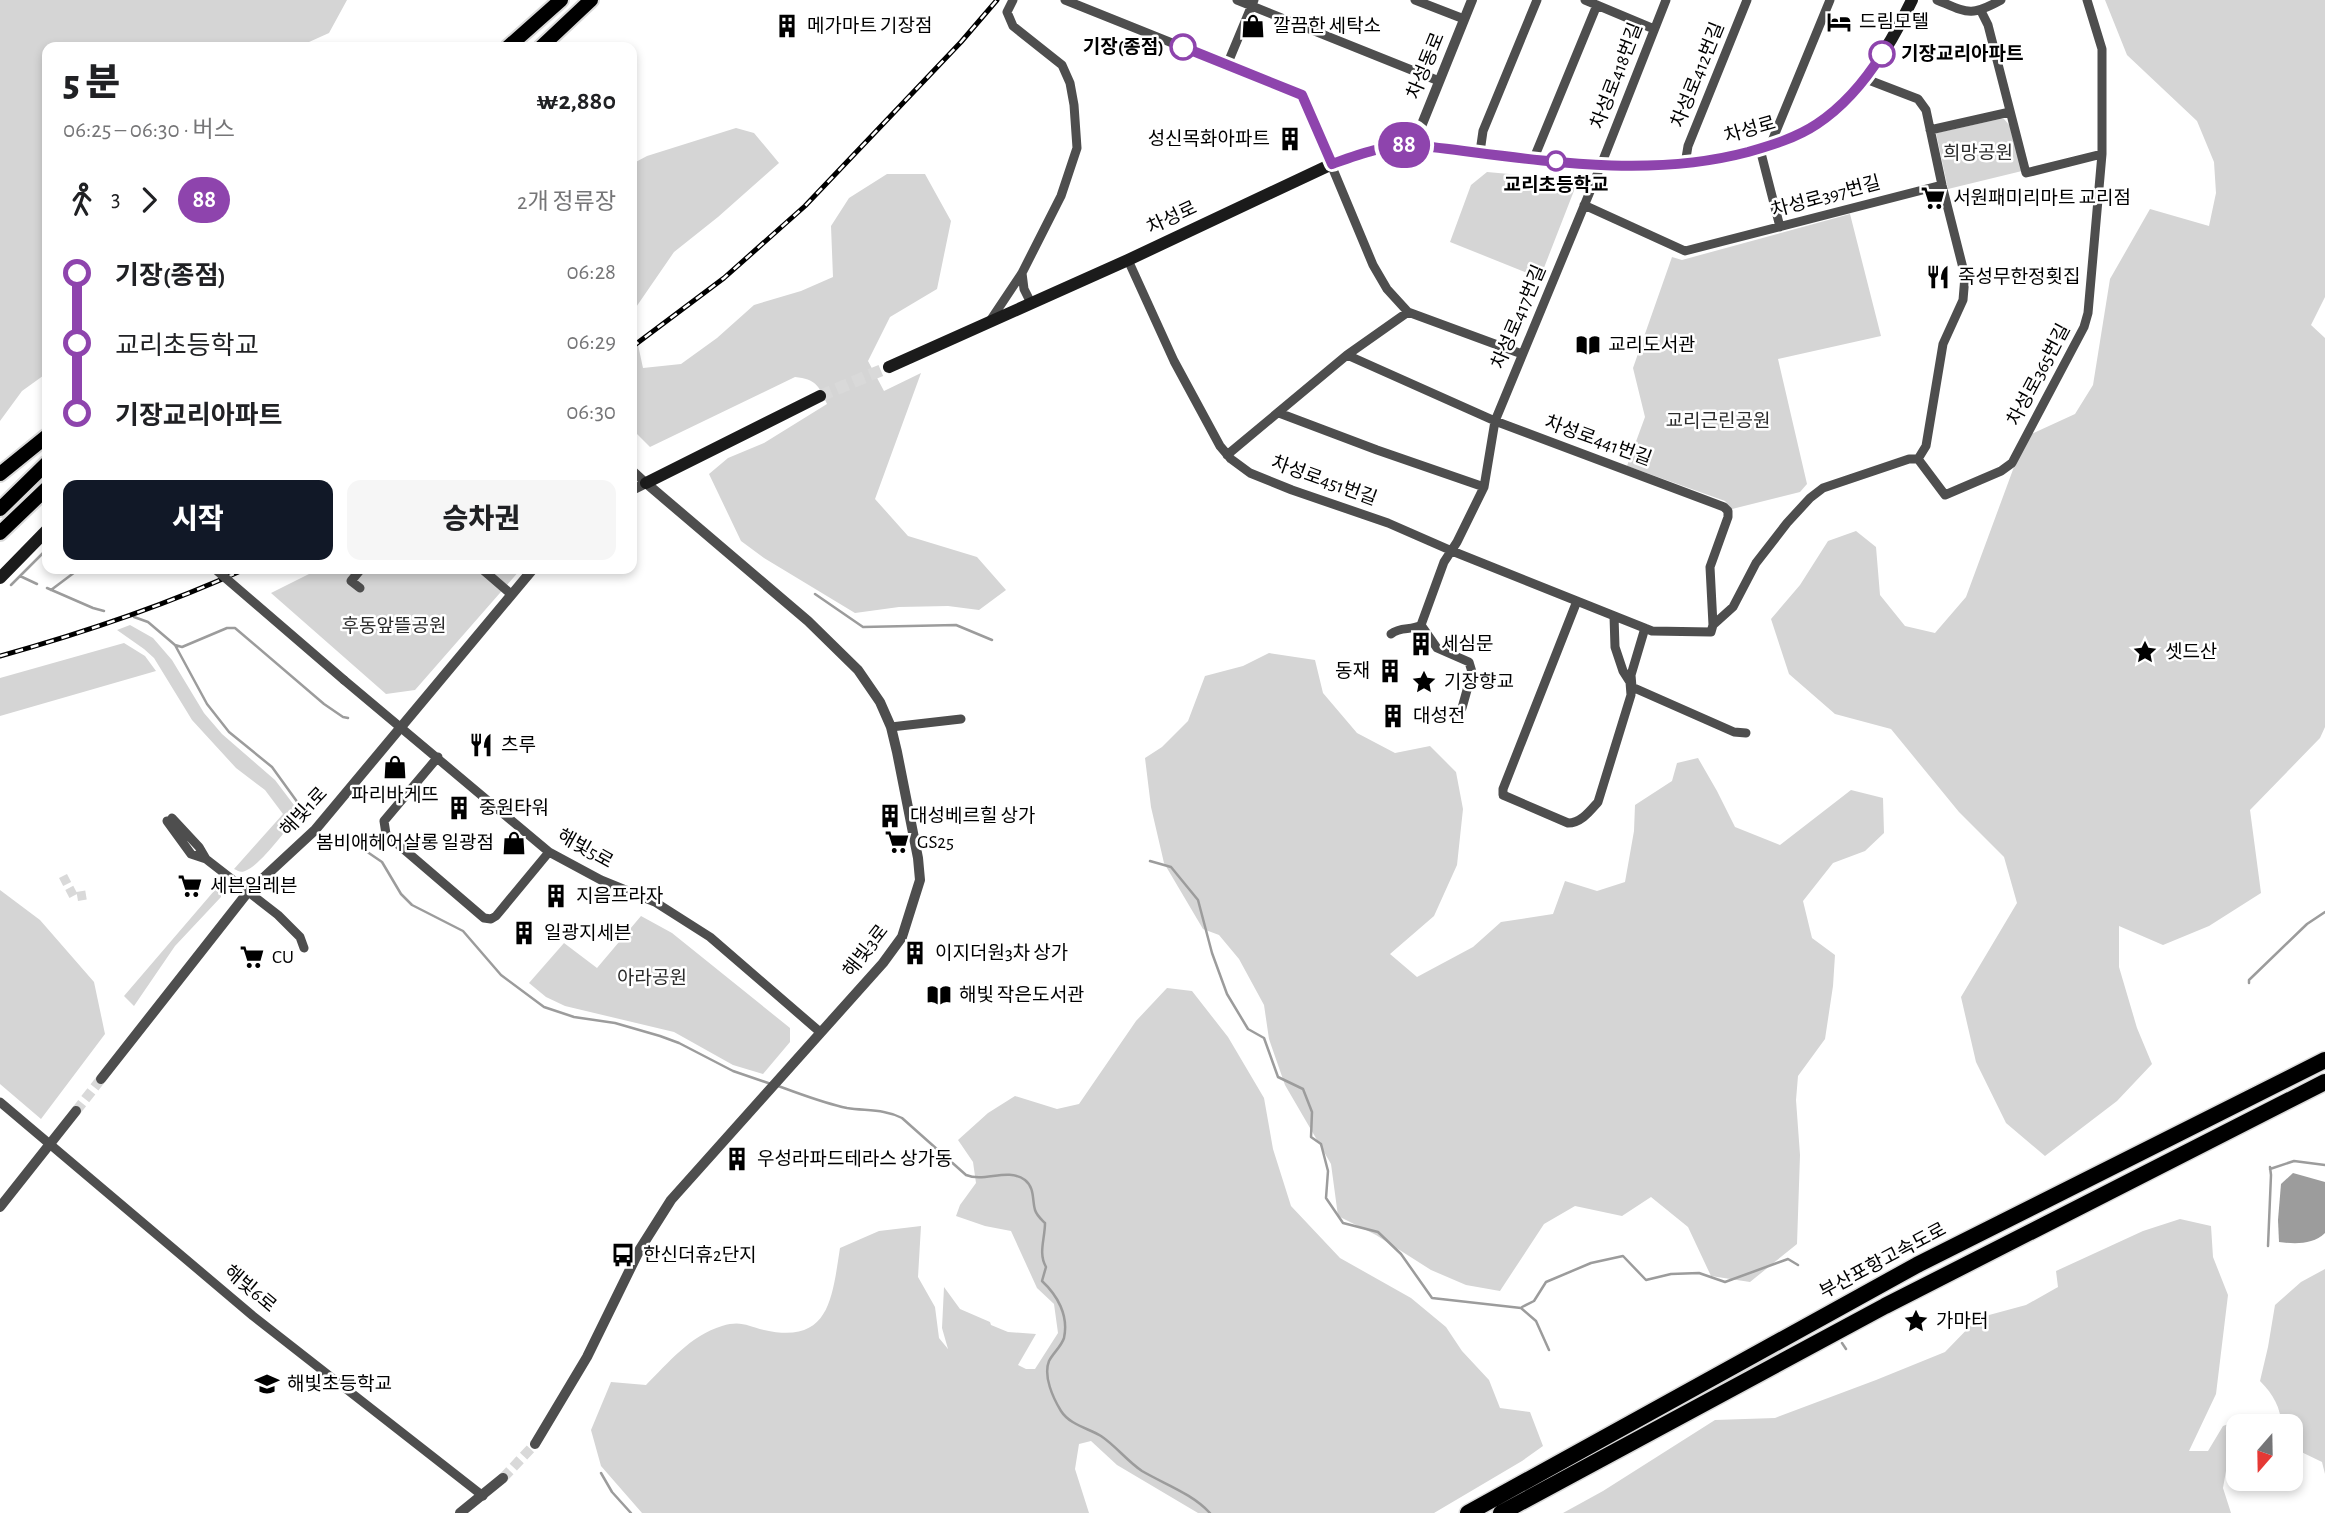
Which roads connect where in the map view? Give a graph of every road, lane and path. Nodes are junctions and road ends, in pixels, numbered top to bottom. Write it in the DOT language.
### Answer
graph roads {
  1 [pos="561,0"];
  2 [pos="591,0"];
  3 [pos="1013,0"];
  4 [pos="1065,0"];
  5 [pos="1237,0"];
  6 [pos="1415,0"];
  7 [pos="1472,0"];
  8 [pos="1537,0"];
  9 [pos="1585,0"];
  10 [pos="1666,0"];
  11 [pos="1747,0"];
  12 [pos="1830,0"];
  13 [pos="1912,0"];
  14 [pos="1937,0"];
  15 [pos="2001,0"];
  16 [pos="2087,0"];
  17 [pos="1253,3"];
  18 [pos="1597,5"];
  19 [pos="1981,11"];
  20 [pos="1464,19"];
  21 [pos="1654,29"];
  22 [pos="514,42"];
  23 [pos="546,42"];
  24 [pos="1227,65"];
  25 [pos="1866,79"];
  26 [pos="1439,81"];
  27 [pos="2010,112"];
  28 [pos="1930,130"];
  29 [pos="1414,145"];
  30 [pos="1765,147"];
  31 [pos="1480,152"];
  32 [pos="2102,154"];
  33 [pos="1534,158"];
  34 [pos="1332,164"];
  35 [pos="1685,164"];
  36 [pos="1601,165"];
  37 [pos="1941,185"];
  38 [pos="1584,205"];
  39 [pos="1780,227"];
  40 [pos="1128,260"];
  41 [pos="1022,273"];
  42 [pos="1031,303"];
  43 [pos="1408,312"];
  44 [pos="989,323"];
  45 [pos="1522,354"];
  46 [pos="1347,355"];
  47 [pos="889,366"];
  48 [pos="820,396"];
  49 [pos="1279,413"];
  50 [pos="1495,421"];
  51 [pos="42,440"];
  52 [pos="1227,455"];
  53 [pos="1918,459"];
  54 [pos="42,468"];
  55 [pos="0,474"];
  56 [pos="637,475"];
  57 [pos="646,483"];
  58 [pos="1483,487"];
  59 [pos="637,488"];
  60 [pos="42,493"];
  61 [pos="0,509"];
  62 [pos="0,533"];
  63 [pos="42,535"];
  64 [pos="1452,551"];
  65 [pos="221,574"];
  66 [pos="357,574"];
  67 [pos="488,574"];
  68 [pos="529,574"];
  69 [pos="0,578"];
  70 [pos="360,588"];
  71 [pos="511,594"];
  72 [pos="1577,601"];
  73 [pos="1614,616"];
  74 [pos="1421,625"];
  75 [pos="1713,625"];
  76 [pos="1646,628"];
  77 [pos="1391,634"];
  78 [pos="1630,682"];
  79 [pos="1462,708"];
  80 [pos="961,719"];
  81 [pos="402,727"];
  82 [pos="891,727"];
  83 [pos="1746,733"];
  84 [pos="438,757"];
  85 [pos="169,819"];
  86 [pos="549,852"];
  87 [pos="248,892"];
  88 [pos="304,948"];
  89 [pos="820,1032"];
  90 [pos="2325,1060"];
  91 [pos="101,1079"];
  92 [pos="2325,1082"];
  93 [pos="0,1102"];
  94 [pos="76,1111"];
  95 [pos="51,1144"];
  96 [pos="0,1207"];
  97 [pos="535,1444"];
  98 [pos="503,1478"];
  99 [pos="483,1496"];
  100 [pos="460,1513"];
  101 [pos="1468,1513"];
  102 [pos="1501,1513"];
  1 -- 22 [label="main road"];
  2 -- 23 [label="main road"];
  3 -- 41 [label="street"];
  4 -- 24 [label="street"];
  5 -- 17 [label="street"];
  6 -- 20 [label="street"];
  7 -- 20 [label="street, 차성동로"];
  8 -- 31 [label="street"];
  9 -- 18 [label="street"];
  10 -- 21 [label="street, 차성로418번길"];
  11 -- 35 [label="street, 차성로412번길"];
  12 -- 30 [label="street"];
  13 -- 25 [label="main road, 차성로"];
  14 -- 19 [label="street"];
  15 -- 19 [label="street"];
  16 -- 32 [label="street, 차성로365번길"];
  17 -- 24 [label="street"];
  17 -- 26 [label="street"];
  18 -- 21 [label="street"];
  18 -- 33 [label="street"];
  19 -- 27 [label="street"];
  20 -- 26 [label="street, 차성동로"];
  21 -- 36 [label="street, 차성로418번길"];
  24 -- 34 [label="street"];
  25 -- 28 [label="street"];
  25 -- 30 [label="main road, 차성로"];
  26 -- 29 [label="street, 차성동로"];
  27 -- 28 [label="street"];
  27 -- 32 [label="street"];
  28 -- 37 [label="street"];
  29 -- 31 [label="main road, 차성로"];
  29 -- 34 [label="main road, 차성로"];
  30 -- 35 [label="main road, 차성로"];
  30 -- 39 [label="street"];
  31 -- 33 [label="main road, 차성로"];
  32 -- 53 [label="street, 차성로365번길"];
  33 -- 36 [label="main road, 차성로"];
  34 -- 40 [label="main road, 차성로"];
  34 -- 43 [label="street"];
  35 -- 36 [label="main road, 차성로"];
  36 -- 38 [label="street, 차성로417번길"];
  37 -- 39 [label="street, 차성로397번길"];
  37 -- 53 [label="street"];
  38 -- 39 [label="street, 차성로397번길"];
  38 -- 45 [label="street, 차성로417번길"];
  40 -- 42 [label="main road, 차성로"];
  40 -- 52 [label="street, 차성로451번길"];
  41 -- 42 [label="street"];
  41 -- 44 [label="street"];
  42 -- 44 [label="main road, 차성로"];
  43 -- 45 [label="street"];
  43 -- 46 [label="street"];
  44 -- 47 [label="main road, 차성로"];
  45 -- 50 [label="street, 차성로417번길"];
  46 -- 49 [label="street"];
  46 -- 50 [label="street, 차성로441번길"];
  48 -- 57 [label="main road"];
  49 -- 52 [label="street"];
  49 -- 58 [label="street"];
  50 -- 58 [label="street, 차성로417번길"];
  50 -- 75 [label="street, 차성로441번길"];
  51 -- 55 [label="main road"];
  52 -- 64 [label="street, 차성로451번길"];
  53 -- 75 [label="street"];
  54 -- 61 [label="main road"];
  56 -- 57 [label="street"];
  57 -- 59 [label="street"];
  57 -- 82 [label="street, 해빛3로"];
  58 -- 64 [label="street, 차성로417번길"];
  60 -- 62 [label="main road"];
  63 -- 69 [label="main road"];
  64 -- 72 [label="street, 차성로451번길"];
  64 -- 74 [label="street, 차성로417번길"];
  65 -- 81 [label="street, 해빛5로, bridge"];
  66 -- 70 [label="street"];
  67 -- 71 [label="street"];
  68 -- 71 [label="street, 해빛1로"];
  71 -- 81 [label="street, 해빛1로"];
  72 -- 73 [label="street, 차성로451번길"];
  72 -- 78 [label="street"];
  73 -- 76 [label="street, 차성로451번길"];
  73 -- 78 [label="street"];
  74 -- 77 [label="street"];
  74 -- 79 [label="street"];
  75 -- 76 [label="street, 차성로451번길"];
  76 -- 78 [label="street"];
  78 -- 83 [label="street"];
  80 -- 82 [label="street"];
  81 -- 84 [label="street, 해빛5로"];
  81 -- 87 [label="street, 해빛1로"];
  82 -- 89 [label="street, 해빛3로"];
  84 -- 86 [label="street, 해빛5로"];
  84 -- 86 [label="street"];
  85 -- 87 [label="street"];
  86 -- 89 [label="street, 해빛5로"];
  87 -- 88 [label="street"];
  87 -- 91 [label="street, 해빛1로"];
  89 -- 97 [label="street, 해빛3로"];
  90 -- 101 [label="highway, 부산포항고속도로"];
  92 -- 102 [label="highway"];
  93 -- 95 [label="street, 해빛6로"];
  94 -- 95 [label="street"];
  95 -- 96 [label="street"];
  95 -- 99 [label="street, 해빛6로"];
  98 -- 99 [label="street"];
  99 -- 100 [label="street"];
}
